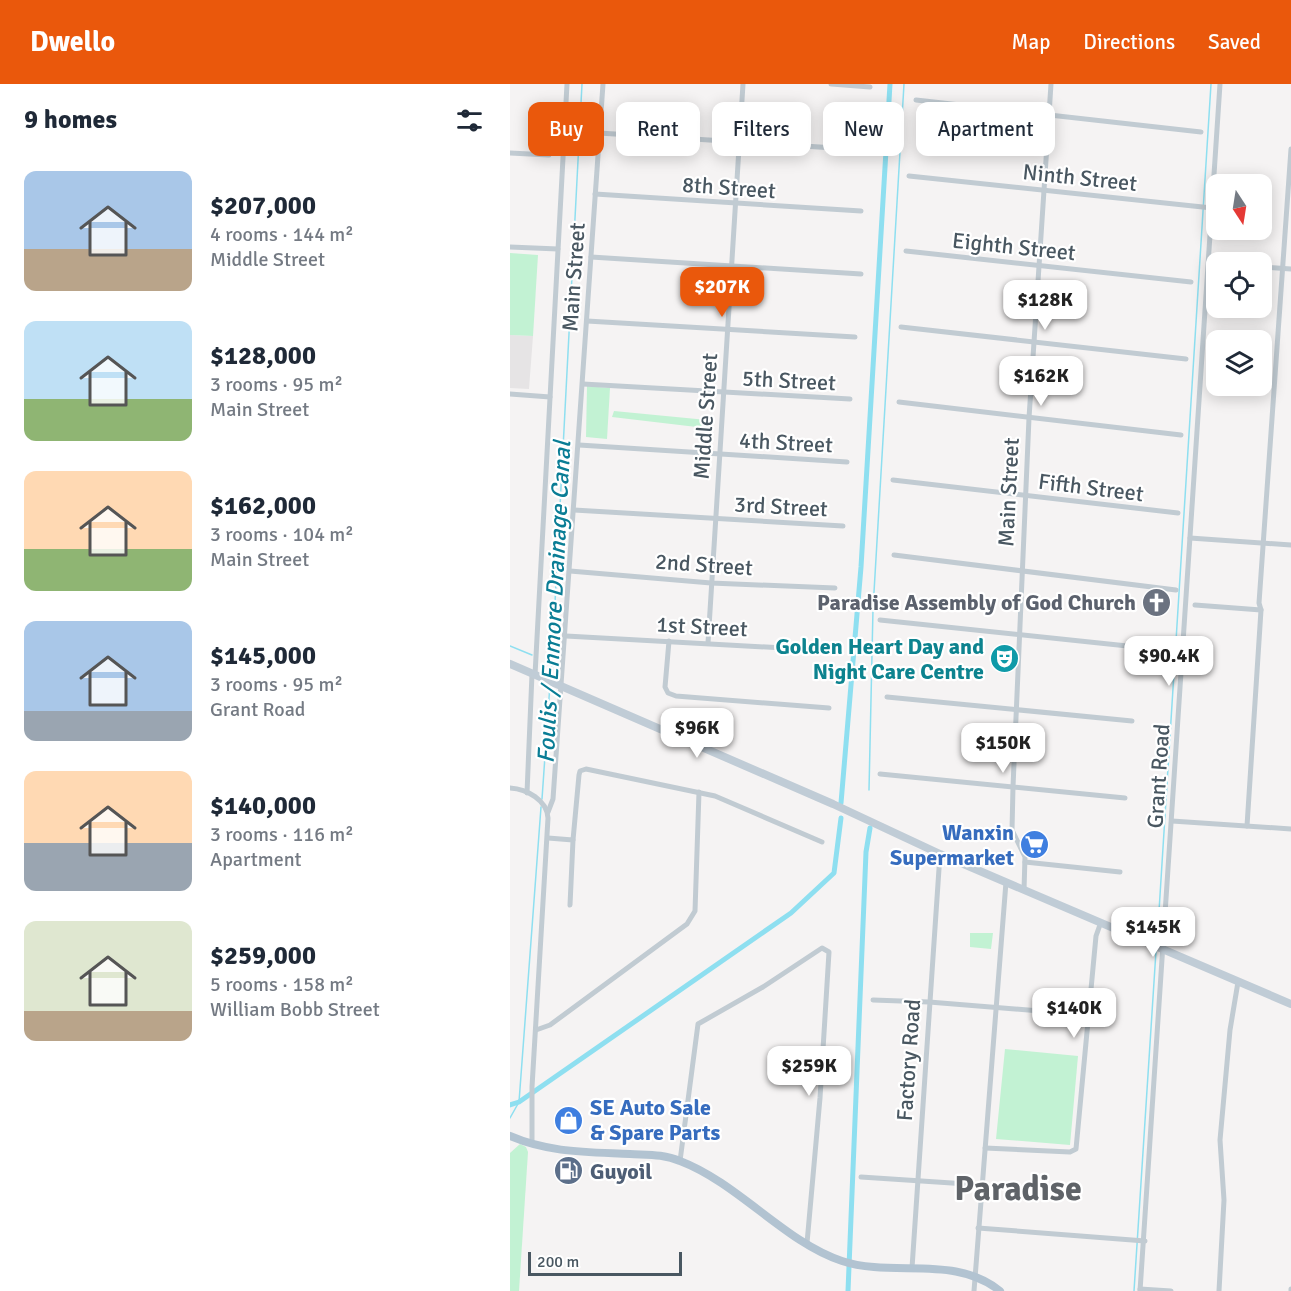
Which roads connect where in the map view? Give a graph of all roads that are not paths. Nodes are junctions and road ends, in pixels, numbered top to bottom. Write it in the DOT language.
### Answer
graph roads {
  1 [pos="567,84"];
  2 [pos="603,84"];
  3 [pos="743,84"];
  4 [pos="831,84"];
  5 [pos="1051,84"];
  6 [pos="1220,84"];
  7 [pos="870,87"];
  8 [pos="916,100"];
  9 [pos="602,102"];
  10 [pos="742,102"];
  11 [pos="934,102"];
  12 [pos="1050,102"];
  13 [pos="1055,116"];
  14 [pos="1201,132"];
  15 [pos="604,133"];
  16 [pos="712,140"];
  17 [pos="1291,149"];
  18 [pos="510,153"];
  19 [pos="528,154"];
  20 [pos="597,156"];
  21 [pos="738,156"];
  22 [pos="1047,156"];
  23 [pos="1290,167"];
  24 [pos="1214,174"];
  25 [pos="909,176"];
  26 [pos="1046,190"];
  27 [pos="595,194"];
  28 [pos="735,204"];
  29 [pos="1206,207"];
  30 [pos="861,212"];
  31 [pos="510,247"];
  32 [pos="558,249"];
  33 [pos="906,251"];
  34 [pos="591,257"];
  35 [pos="1040,266"];
  36 [pos="1272,267"];
  37 [pos="731,268"];
  38 [pos="1283,268"];
  39 [pos="1291,269"];
  40 [pos="861,274"];
  41 [pos="1191,282"];
  42 [pos="1206,306"];
  43 [pos="587,321"];
  44 [pos="901,327"];
  45 [pos="727,330"];
  46 [pos="855,337"];
  47 [pos="1033,342"];
  48 [pos="1186,359"];
  49 [pos="583,384"];
  50 [pos="723,393"];
  51 [pos="510,394"];
  52 [pos="550,398"];
  53 [pos="850,399"];
  54 [pos="899,402"];
  55 [pos="1029,417"];
  56 [pos="1181,435"];
  57 [pos="579,446"];
  58 [pos="719,455"];
  59 [pos="847,462"];
  60 [pos="893,480"];
  61 [pos="1025,495"];
  62 [pos="574,510"];
  63 [pos="1178,513"];
  64 [pos="716,519"];
  65 [pos="843,526"];
  66 [pos="1190,538"];
  67 [pos="1264,543"];
  68 [pos="1291,545"];
  69 [pos="894,555"];
  70 [pos="570,571"];
  71 [pos="1021,571"];
  72 [pos="711,583"];
  73 [pos="835,588"];
  74 [pos="1176,590"];
  75 [pos="1195,605"];
  76 [pos="1261,610"];
  77 [pos="880,620"];
  78 [pos="1018,635"];
  79 [pos="566,636"];
  80 [pos="669,641"];
  81 [pos="708,643"];
  82 [pos="1137,647"];
  83 [pos="837,651"];
  84 [pos="510,664"];
  85 [pos="533,675"];
  86 [pos="559,686"];
  87 [pos="888,697"];
  88 [pos="829,708"];
  89 [pos="1016,709"];
  90 [pos="1132,721"];
  91 [pos="880,774"];
  92 [pos="1013,787"];
  93 [pos="510,788"];
  94 [pos="527,792"];
  95 [pos="699,792"];
  96 [pos="1125,798"];
  97 [pos="547,811"];
  98 [pos="1172,821"];
  99 [pos="1246,826"];
  100 [pos="1291,829"];
  101 [pos="548,838"];
  102 [pos="573,840"];
  103 [pos="822,842"];
  104 [pos="940,854"];
  105 [pos="1025,862"];
  106 [pos="1120,872"];
  107 [pos="1006,888"];
  108 [pos="1024,890"];
  109 [pos="570,905"];
  110 [pos="1100,924"];
  111 [pos="1164,949"];
  112 [pos="1238,982"];
  113 [pos="873,1000"];
  114 [pos="929,1002"];
  115 [pos="1291,1004"];
  116 [pos="996,1008"];
  117 [pos="1088,1015"];
  118 [pos="536,1030"];
  119 [pos="512,1137"];
  120 [pos="532,1145"];
  121 [pos="985,1148"];
  122 [pos="680,1161"];
  123 [pos="861,1177"];
  124 [pos="916,1181"];
  125 [pos="982,1185"];
  126 [pos="978,1228"];
  127 [pos="1145,1241"];
  128 [pos="807,1243"];
  129 [pos="912,1268"];
  130 [pos="974,1275"];
  131 [pos="1140,1290"];
  132 [pos="974,1291"];
  133 [pos="1000,1291"];
  134 [pos="1171,1291"];
  135 [pos="1219,1291"];
  1 -- 32 [label="street"];
  2 -- 9 [label="street, Main Street"];
  3 -- 10 [label="street, Middle Street"];
  4 -- 7 [label="street"];
  5 -- 12 [label="street, Main Street"];
  6 -- 24 [label="street, Grant Road"];
  8 -- 11 [label="street"];
  13 -- 14 [label="street"];
  15 -- 16 [label="street"];
  17 -- 23 [label="street"];
  18 -- 19 [label="street"];
  20 -- 27 [label="street, Main Street"];
  21 -- 28 [label="street, Middle Street"];
  22 -- 26 [label="street, Main Street"];
  23 -- 38 [label="street"];
  25 -- 26 [label="street, Ninth Street"];
  26 -- 29 [label="street, Ninth Street"];
  26 -- 35 [label="street, Main Street"];
  27 -- 28 [label="street, 8th Street"];
  27 -- 34 [label="street, Main Street"];
  28 -- 30 [label="street, 8th Street"];
  28 -- 37 [label="street, Middle Street"];
  31 -- 32 [label="street"];
  32 -- 52 [label="street"];
  33 -- 35 [label="street, Eighth Street"];
  34 -- 37 [label="street"];
  34 -- 43 [label="street, Main Street"];
  35 -- 41 [label="street, Eighth Street"];
  35 -- 47 [label="street, Main Street"];
  36 -- 38 [label="street"];
  37 -- 40 [label="street"];
  37 -- 45 [label="street, Middle Street"];
  38 -- 39 [label="street"];
  38 -- 67 [label="street"];
  42 -- 66 [label="street, Grant Road"];
  43 -- 45 [label="street"];
  43 -- 49 [label="street, Main Street"];
  44 -- 47 [label="street"];
  45 -- 46 [label="street"];
  45 -- 50 [label="street, Middle Street"];
  47 -- 48 [label="street"];
  47 -- 55 [label="street, Main Street"];
  49 -- 50 [label="street, 5th Street"];
  49 -- 57 [label="street, Main Street"];
  50 -- 53 [label="street, 5th Street"];
  50 -- 58 [label="street, Middle Street"];
  51 -- 52 [label="street"];
  52 -- 85 [label="street"];
  54 -- 55 [label="street"];
  55 -- 56 [label="street"];
  55 -- 61 [label="street, Main Street"];
  57 -- 58 [label="street, 4th Street"];
  57 -- 62 [label="street, Main Street"];
  58 -- 59 [label="street, 4th Street"];
  58 -- 64 [label="street, Middle Street"];
  60 -- 61 [label="street, Fifth Street"];
  61 -- 63 [label="street, Fifth Street"];
  61 -- 71 [label="street, Main Street"];
  62 -- 64 [label="street, 3rd Street"];
  62 -- 70 [label="street, Main Street"];
  64 -- 65 [label="street, 3rd Street"];
  64 -- 72 [label="street, Middle Street"];
  66 -- 67 [label="street"];
  66 -- 98 [label="street, Grant Road"];
  67 -- 68 [label="street"];
  67 -- 76 [label="street"];
  69 -- 71 [label="street"];
  70 -- 72 [label="street, 2nd Street"];
  70 -- 79 [label="street, Main Street"];
  71 -- 74 [label="street"];
  71 -- 78 [label="street, Main Street"];
  72 -- 73 [label="street, 2nd Street"];
  72 -- 81 [label="street, Middle Street"];
  75 -- 76 [label="street"];
  76 -- 99 [label="street"];
  77 -- 78 [label="street"];
  78 -- 82 [label="street"];
  78 -- 89 [label="street, Main Street"];
  79 -- 80 [label="street, 1st Street"];
  79 -- 86 [label="street, Main Street"];
  80 -- 81 [label="street, 1st Street"];
  80 -- 88 [label="street"];
  81 -- 83 [label="street, 1st Street"];
  84 -- 85 [label="main road"];
  85 -- 86 [label="main road"];
  85 -- 94 [label="street"];
  86 -- 97 [label="street, Main Street"];
  86 -- 104 [label="main road"];
  87 -- 89 [label="street"];
  89 -- 90 [label="street"];
  89 -- 92 [label="street, Main Street"];
  91 -- 92 [label="street"];
  92 -- 96 [label="street"];
  92 -- 105 [label="street, Main Street"];
  93 -- 94 [label="street"];
  94 -- 97 [label="street"];
  95 -- 102 [label="street"];
  95 -- 103 [label="street"];
  95 -- 118 [label="street"];
  97 -- 101 [label="street, Main Street"];
  98 -- 99 [label="street"];
  98 -- 111 [label="street, Grant Road"];
  99 -- 100 [label="street"];
  101 -- 102 [label="street"];
  101 -- 118 [label="street, Main Street"];
  102 -- 109 [label="street"];
  104 -- 107 [label="main road"];
  104 -- 114 [label="street, Factory Road"];
  105 -- 106 [label="street"];
  105 -- 108 [label="street"];
  107 -- 108 [label="main road"];
  107 -- 116 [label="street"];
  108 -- 110 [label="main road"];
  110 -- 111 [label="main road"];
  110 -- 117 [label="street"];
  111 -- 112 [label="main road"];
  111 -- 127 [label="street, Grant Road"];
  112 -- 115 [label="main road"];
  112 -- 135 [label="street"];
  113 -- 114 [label="street"];
  114 -- 116 [label="street"];
  114 -- 124 [label="street, Factory Road"];
  116 -- 117 [label="street"];
  116 -- 121 [label="street"];
  117 -- 121 [label="street"];
  118 -- 120 [label="street, Main Street"];
  119 -- 120 [label="main road"];
  120 -- 122 [label="main road"];
  121 -- 125 [label="street"];
  122 -- 128 [label="main road"];
  122 -- 128 [label="street"];
  123 -- 124 [label="street"];
  124 -- 125 [label="street"];
  124 -- 129 [label="street, Factory Road"];
  125 -- 126 [label="street"];
  126 -- 127 [label="street"];
  126 -- 130 [label="street"];
  127 -- 131 [label="street, Grant Road"];
  128 -- 129 [label="main road"];
  129 -- 130 [label="main road"];
  130 -- 132 [label="street"];
  130 -- 133 [label="main road"];
  131 -- 134 [label="street"];
}
